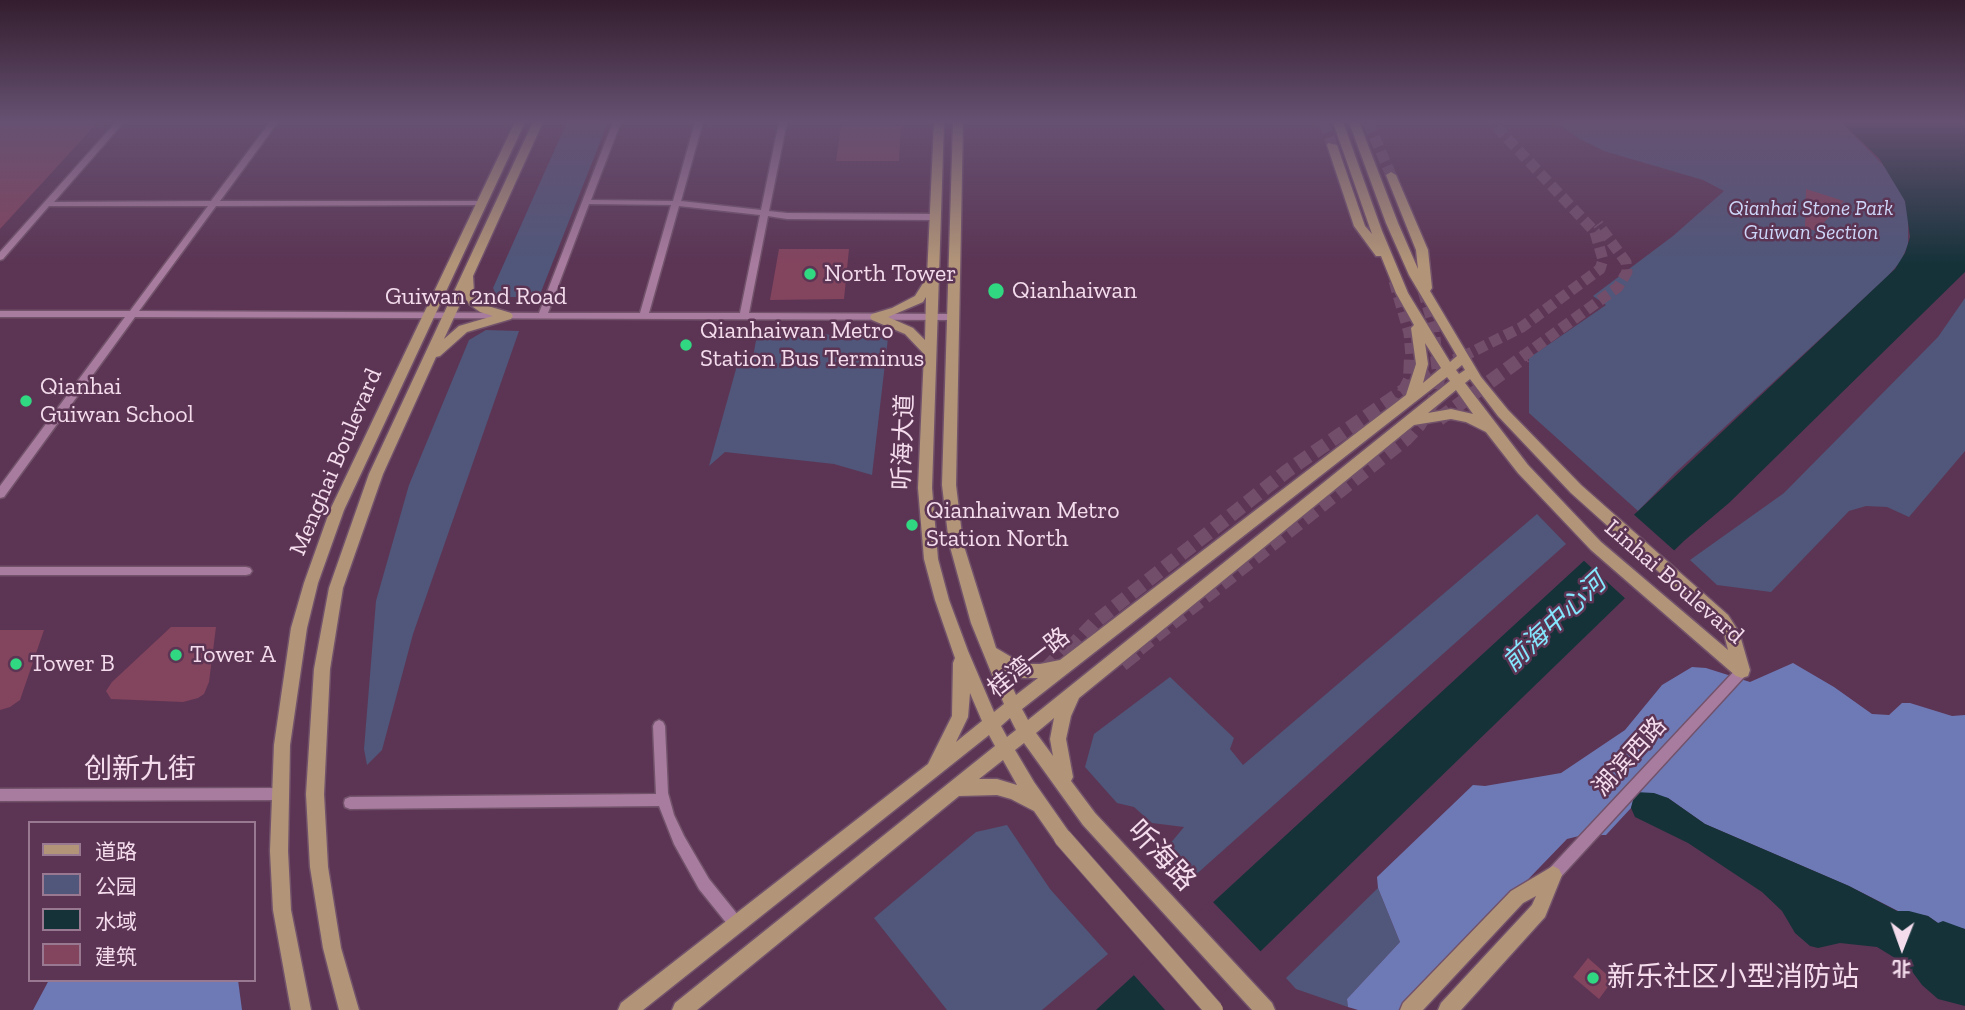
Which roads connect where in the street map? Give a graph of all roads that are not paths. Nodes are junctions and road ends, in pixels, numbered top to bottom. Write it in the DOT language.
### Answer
graph roads {
  1 [pos="73,169"];
  2 [pos="78,169"];
  3 [pos="240,169"];
  4 [pos="495,169"];
  5 [pos="517,169"];
  6 [pos="599,169"];
  7 [pos="686,169"];
  8 [pos="774,169"];
  9 [pos="936,169"];
  10 [pos="957,169"];
  11 [pos="1340,169"];
  12 [pos="1355,169"];
  13 [pos="1372,169"];
  14 [pos="1391,175"];
  15 [pos="586,202"];
  16 [pos="481,203"];
  17 [pos="676,203"];
  18 [pos="47,204"];
  19 [pos="215,204"];
  20 [pos="765,215"];
  21 [pos="935,217"];
  22 [pos="0,250"];
  23 [pos="0,257"];
  24 [pos="1389,265"];
  25 [pos="468,276"];
  26 [pos="933,278"];
  27 [pos="1427,296"];
  28 [pos="1413,313"];
  29 [pos="0,314"];
  30 [pos="128,314"];
  31 [pos="428,316"];
  32 [pos="450,316"];
  33 [pos="507,316"];
  34 [pos="542,316"];
  35 [pos="644,316"];
  36 [pos="744,316"];
  37 [pos="876,317"];
  38 [pos="931,317"];
  39 [pos="952,317"];
  40 [pos="930,353"];
  41 [pos="428,362"];
  42 [pos="1467,365"];
  43 [pos="1448,369"];
  44 [pos="1457,382"];
  45 [pos="1411,397"];
  46 [pos="1409,421"];
  47 [pos="1494,434"];
  48 [pos="0,494"];
  49 [pos="0,571"];
  50 [pos="246,571"];
  51 [pos="960,651"];
  52 [pos="989,652"];
  53 [pos="1068,664"];
  54 [pos="1742,671"];
  55 [pos="1075,691"];
  56 [pos="1014,707"];
  57 [pos="991,724"];
  58 [pos="659,726"];
  59 [pos="1026,732"];
  60 [pos="1004,749"];
  61 [pos="931,772"];
  62 [pos="955,788"];
  63 [pos="1070,791"];
  64 [pos="281,794"];
  65 [pos="0,795"];
  66 [pos="664,800"];
  67 [pos="350,803"];
  68 [pos="1045,812"];
  69 [pos="1553,875"];
  70 [pos="737,925"];
  71 [pos="1469,987"];
  72 [pos="1263,1007"];
  73 [pos="301,1010"];
  74 [pos="349,1010"];
  75 [pos="628,1010"];
  76 [pos="682,1010"];
  77 [pos="1214,1010"];
  78 [pos="1409,1010"];
  79 [pos="1448,1010"];
  80 [pos="1456,1010"];
  1 -- 22 [label="street"];
  2 -- 18 [label="street"];
  3 -- 19 [label="street"];
  4 -- 16 [label="main road, Menghai Boulevard"];
  5 -- 25 [label="main road, Menghai Boulevard"];
  6 -- 15 [label="street"];
  7 -- 17 [label="street"];
  8 -- 20 [label="street"];
  9 -- 21 [label="main road, 听海大道"];
  10 -- 39 [label="main road, 听海大道"];
  11 -- 24 [label="main road"];
  12 -- 24 [label="main road, Linhai Boulevard"];
  13 -- 27 [label="main road, Linhai Boulevard"];
  14 -- 27 [label="main road"];
  15 -- 17 [label="street"];
  15 -- 34 [label="street"];
  16 -- 19 [label="street"];
  16 -- 31 [label="main road, Menghai Boulevard"];
  17 -- 20 [label="street"];
  17 -- 35 [label="street"];
  18 -- 19 [label="street"];
  18 -- 23 [label="street"];
  19 -- 30 [label="street"];
  20 -- 21 [label="street"];
  20 -- 36 [label="street"];
  21 -- 26 [label="main road, 听海大道"];
  24 -- 28 [label="main road, Linhai Boulevard"];
  25 -- 32 [label="main road, Menghai Boulevard"];
  25 -- 33 [label="main road"];
  26 -- 37 [label="main road"];
  26 -- 38 [label="main road, 听海大道"];
  27 -- 42 [label="main road, Linhai Boulevard"];
  28 -- 43 [label="main road, Linhai Boulevard"];
  28 -- 45 [label="main road"];
  29 -- 30 [label="street, Guiwan 2nd Road"];
  30 -- 31 [label="street, Guiwan 2nd Road"];
  30 -- 48 [label="street"];
  31 -- 32 [label="street, Guiwan 2nd Road"];
  31 -- 64 [label="main road, Menghai Boulevard"];
  32 -- 33 [label="street, Guiwan 2nd Road"];
  32 -- 41 [label="main road, Menghai Boulevard"];
  33 -- 34 [label="street, Guiwan 2nd Road"];
  33 -- 41 [label="main road"];
  34 -- 35 [label="street, Guiwan 2nd Road"];
  35 -- 36 [label="street, Guiwan 2nd Road"];
  36 -- 37 [label="street, Guiwan 2nd Road"];
  37 -- 38 [label="street, Guiwan 2nd Road"];
  37 -- 40 [label="main road"];
  38 -- 39 [label="street, Guiwan 2nd Road"];
  38 -- 40 [label="main road, 听海大道"];
  39 -- 52 [label="main road, 听海大道"];
  40 -- 51 [label="main road, 听海大道"];
  41 -- 74 [label="main road, Menghai Boulevard"];
  42 -- 43 [label="main road, 桂湾一路"];
  42 -- 44 [label="main road, 桂湾一路"];
  42 -- 54 [label="main road, Linhai Boulevard"];
  43 -- 44 [label="main road, Linhai Boulevard"];
  43 -- 45 [label="main road, 桂湾一路"];
  44 -- 46 [label="main road, 桂湾一路"];
  44 -- 47 [label="main road, Linhai Boulevard"];
  45 -- 53 [label="main road, 桂湾一路"];
  46 -- 47 [label="main road"];
  46 -- 55 [label="main road, 桂湾一路"];
  47 -- 54 [label="main road, Linhai Boulevard"];
  49 -- 50 [label="street"];
  51 -- 57 [label="main road, 听海大道"];
  51 -- 61 [label="main road"];
  52 -- 53 [label="main road"];
  52 -- 56 [label="main road, 听海大道"];
  53 -- 56 [label="main road, 桂湾一路"];
  54 -- 69 [label="street, 湖滨西路"];
  55 -- 59 [label="main road, 桂湾一路"];
  55 -- 63 [label="main road"];
  56 -- 57 [label="main road, 桂湾一路"];
  56 -- 59 [label="main road, 听海大道"];
  57 -- 60 [label="main road, 听海大道"];
  57 -- 61 [label="main road, 桂湾一路"];
  58 -- 66 [label="street"];
  59 -- 60 [label="main road, 桂湾一路"];
  59 -- 63 [label="main road, 听海路"];
  60 -- 62 [label="main road, 桂湾一路"];
  60 -- 68 [label="main road"];
  61 -- 70 [label="main road, 桂湾一路"];
  62 -- 68 [label="main road"];
  62 -- 76 [label="main road, 桂湾一路"];
  63 -- 72 [label="main road, 听海路"];
  64 -- 65 [label="street, 创新九街"];
  64 -- 73 [label="main road, Menghai Boulevard"];
  66 -- 67 [label="street"];
  66 -- 70 [label="street"];
  68 -- 77 [label="main road, bridge"];
  69 -- 71 [label="main road"];
  69 -- 78 [label="main road"];
  70 -- 75 [label="main road, 桂湾一路"];
  71 -- 79 [label="main road"];
  71 -- 80 [label="main road"];
}
